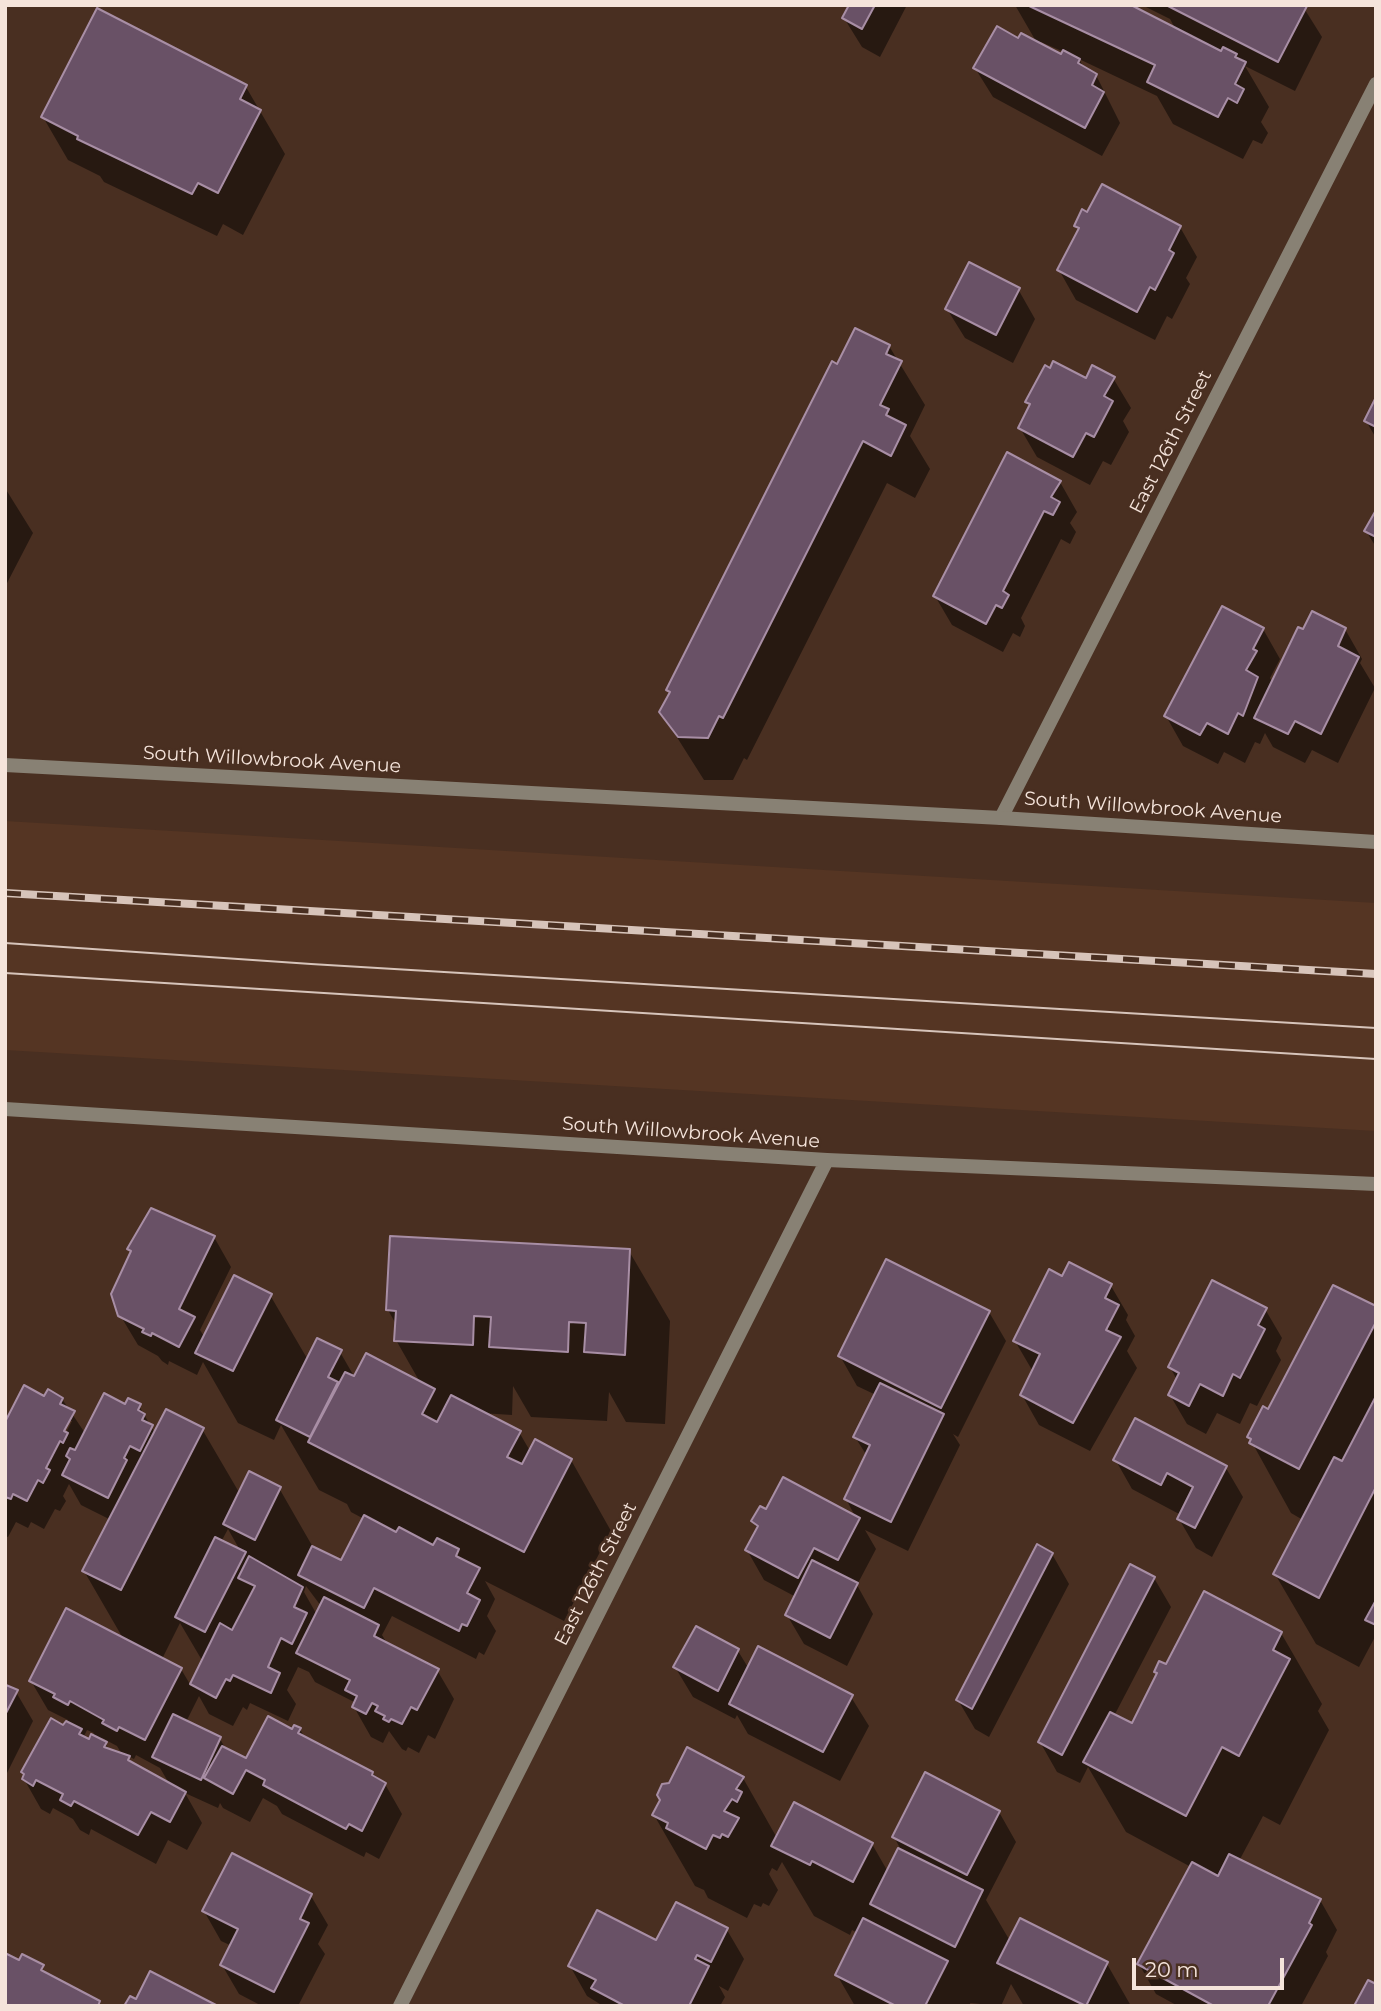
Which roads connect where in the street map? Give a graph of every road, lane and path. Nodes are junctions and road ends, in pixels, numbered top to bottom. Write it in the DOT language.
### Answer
graph roads {
  1 [pos="1376,84"];
  2 [pos="5,765"];
  3 [pos="1001,818"];
  4 [pos="1376,842"];
  5 [pos="5,1109"];
  6 [pos="827,1160"];
  7 [pos="1376,1184"];
  8 [pos="400,2006"];
  1 -- 3 [label="street, East 126th Street"];
  2 -- 3 [label="street, South Willowbrook Avenue"];
  3 -- 4 [label="street, South Willowbrook Avenue"];
  5 -- 6 [label="street, South Willowbrook Avenue"];
  6 -- 7 [label="street, South Willowbrook Avenue"];
  6 -- 8 [label="street, East 126th Street"];
}
